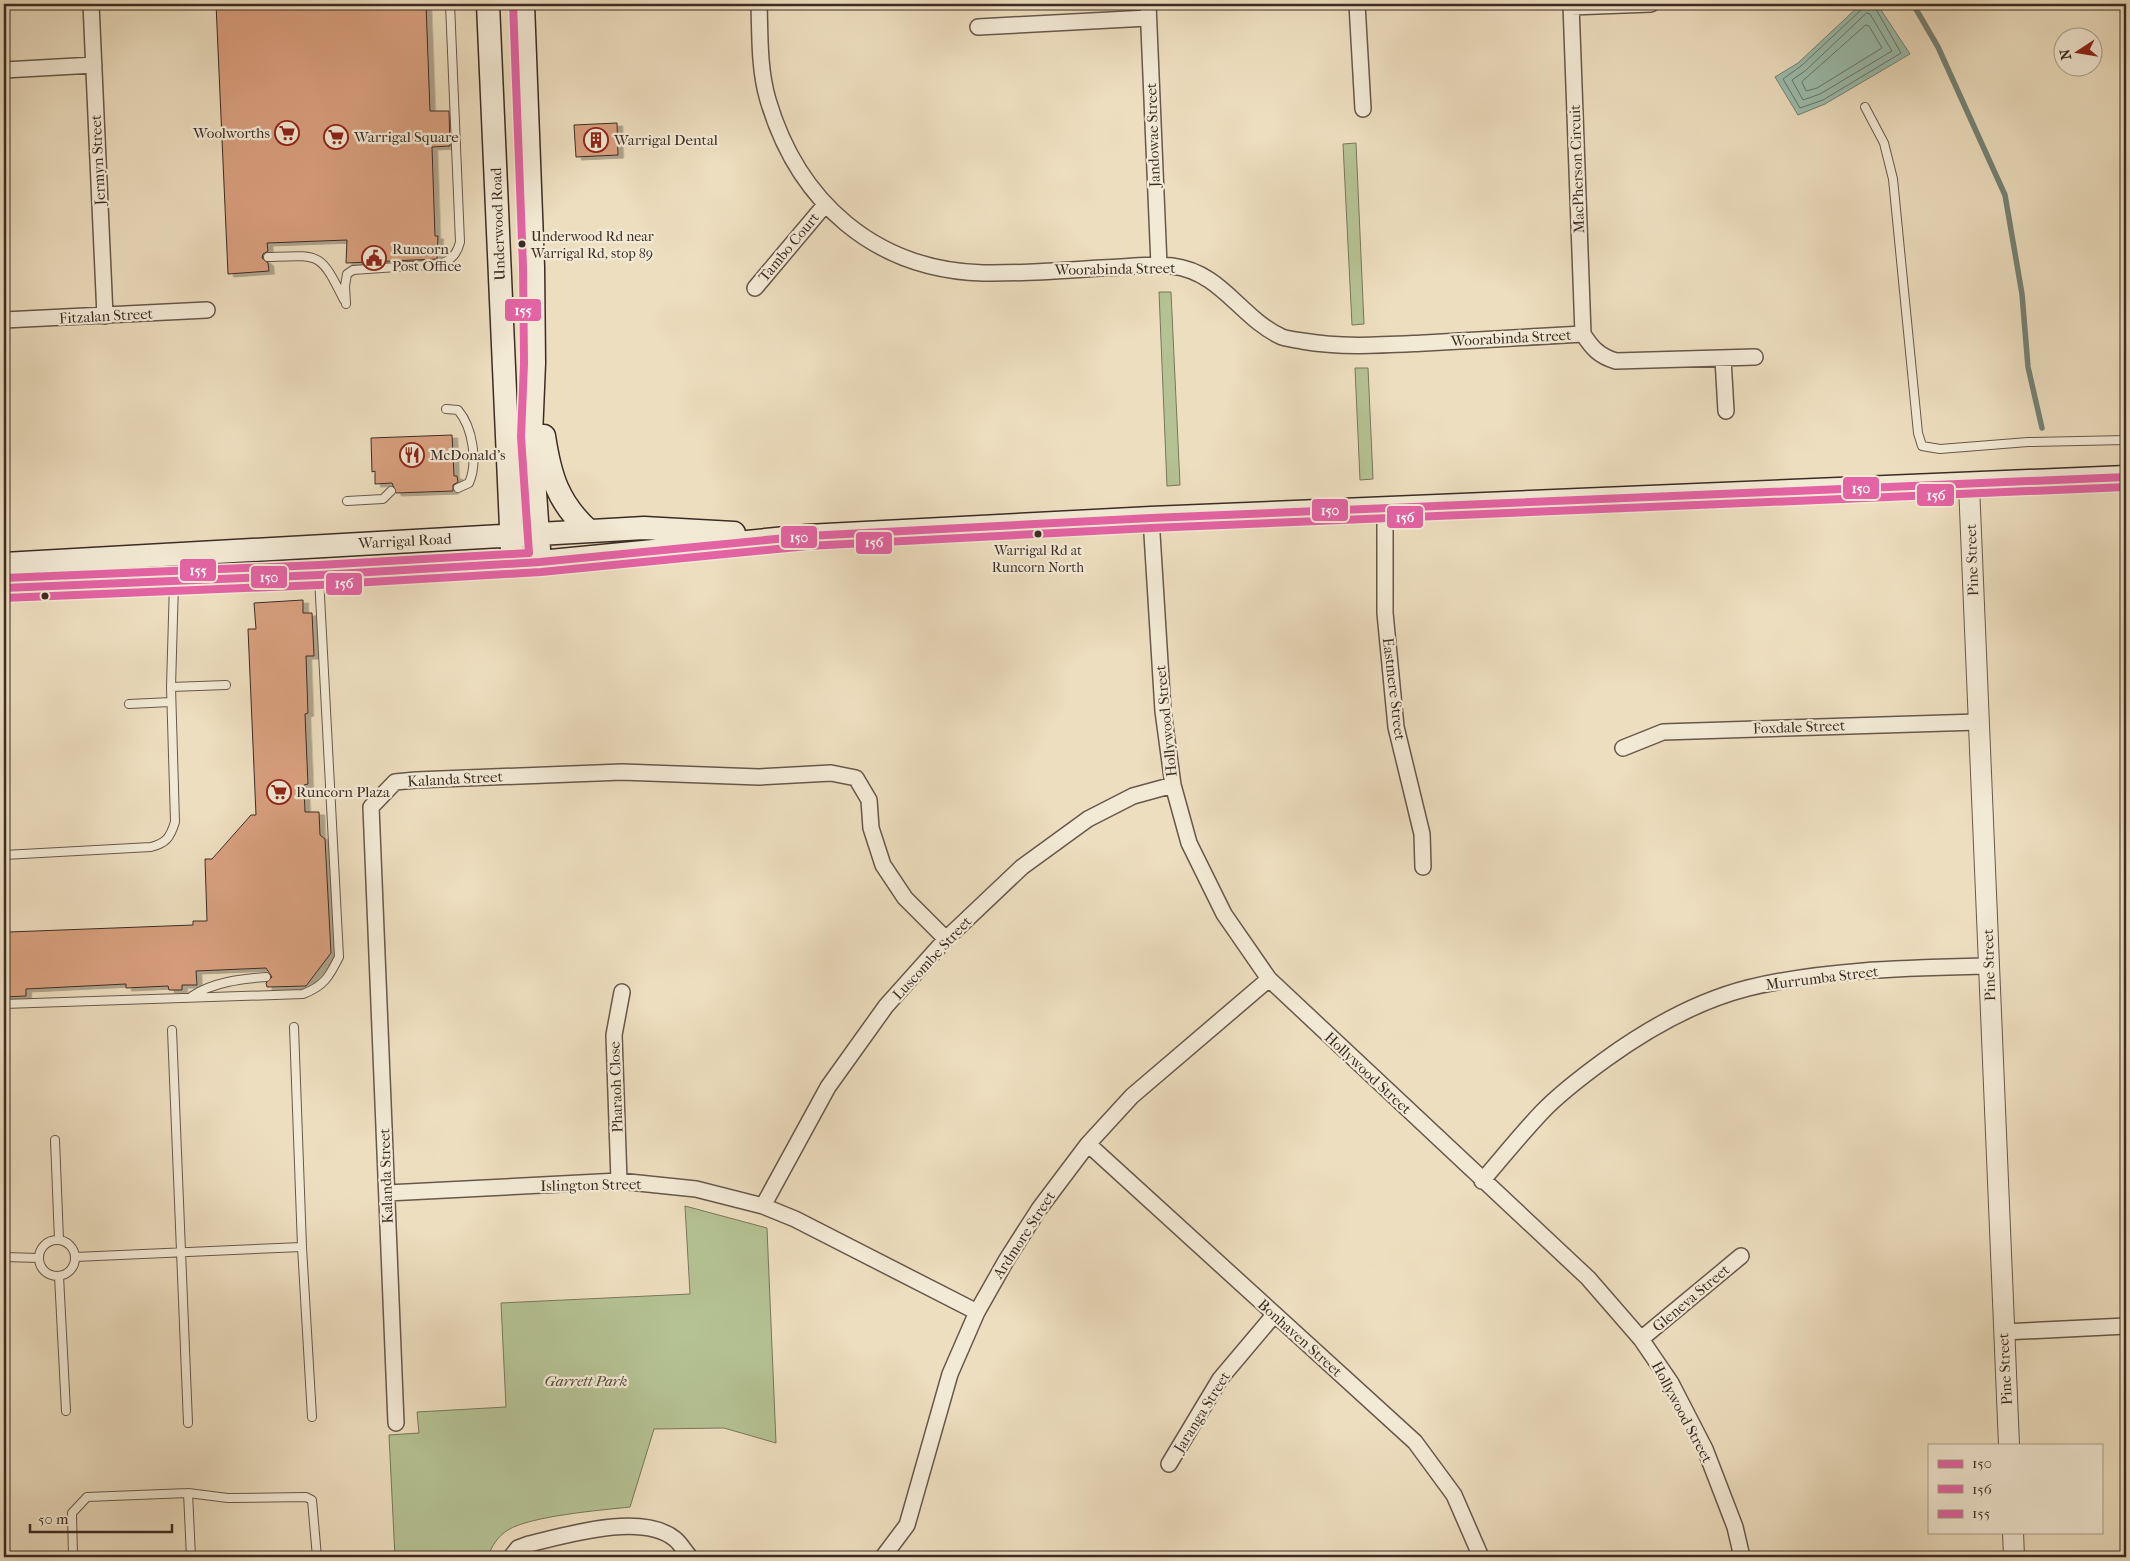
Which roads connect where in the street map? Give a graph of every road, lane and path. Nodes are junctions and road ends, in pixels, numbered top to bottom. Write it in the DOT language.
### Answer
graph roads {
  1 [pos="91,4"];
  2 [pos="450,4"];
  3 [pos="488,4"];
  4 [pos="523,4"];
  5 [pos="759,4"];
  6 [pos="1357,4"];
  7 [pos="1651,4"];
  8 [pos="1571,5"];
  9 [pos="1148,11"];
  10 [pos="978,27"];
  11 [pos="94,65"];
  12 [pos="4,70"];
  13 [pos="1865,107"];
  14 [pos="1363,109"];
  15 [pos="498,206"];
  16 [pos="531,206"];
  17 [pos="824,206"];
  18 [pos="268,257"];
  19 [pos="1159,266"];
  20 [pos="754,288"];
  21 [pos="207,310"];
  22 [pos="105,316"];
  23 [pos="4,320"];
  24 [pos="1583,334"];
  25 [pos="1755,357"];
  26 [pos="1722,359"];
  27 [pos="534,363"];
  28 [pos="446,409"];
  29 [pos="1726,410"];
  30 [pos="2126,440"];
  31 [pos="2126,477"];
  32 [pos="1969,485"];
  33 [pos="458,488"];
  34 [pos="391,491"];
  35 [pos="347,501"];
  36 [pos="1385,509"];
  37 [pos="1152,518"];
  38 [pos="590,531"];
  39 [pos="538,534"];
  40 [pos="511,535"];
  41 [pos="807,536"];
  42 [pos="173,553"];
  43 [pos="540,562"];
  44 [pos="4,564"];
  45 [pos="513,564"];
  46 [pos="319,575"];
  47 [pos="174,581"];
  48 [pos="4,588"];
  49 [pos="226,685"];
  50 [pos="171,687"];
  51 [pos="171,702"];
  52 [pos="129,704"];
  53 [pos="1978,722"];
  54 [pos="1623,748"];
  55 [pos="1172,785"];
  56 [pos="4,855"];
  57 [pos="1423,867"];
  58 [pos="946,939"];
  59 [pos="1989,966"];
  60 [pos="266,977"];
  61 [pos="1269,979"];
  62 [pos="622,992"];
  63 [pos="190,997"];
  64 [pos="4,1004"];
  65 [pos="294,1028"];
  66 [pos="172,1030"];
  67 [pos="55,1140"];
  68 [pos="1088,1144"];
  69 [pos="620,1181"];
  70 [pos="1482,1181"];
  71 [pos="387,1193"];
  72 [pos="763,1206"];
  73 [pos="59,1240"];
  74 [pos="302,1247"];
  75 [pos="181,1252"];
  76 [pos="1741,1256"];
  77 [pos="4,1257"];
  78 [pos="75,1257"];
  79 [pos="39,1258"];
  80 [pos="59,1276"];
  81 [pos="977,1312"];
  82 [pos="1274,1315"];
  83 [pos="2126,1326"];
  84 [pos="2004,1332"];
  85 [pos="1641,1339"];
  86 [pos="66,1411"];
  87 [pos="312,1417"];
  88 [pos="188,1423"];
  89 [pos="396,1423"];
  90 [pos="2009,1444"];
  91 [pos="1169,1464"];
  92 [pos="188,1493"];
  93 [pos="2013,1534"];
  94 [pos="74,1557"];
  95 [pos="190,1557"];
  96 [pos="316,1557"];
  97 [pos="511,1557"];
  98 [pos="690,1557"];
  99 [pos="883,1557"];
  100 [pos="1481,1557"];
  101 [pos="1742,1557"];
  102 [pos="2014,1557"];
  1 -- 11 [label="street, Jermyn Street"];
  2 -- 18 [label="lane"];
  3 -- 15 [label="main road, Underwood Road"];
  4 -- 16 [label="main road"];
  5 -- 17 [label="street, Woorabinda Street"];
  6 -- 14 [label="street"];
  7 -- 8 [label="street"];
  8 -- 24 [label="street, MacPherson Circuit"];
  9 -- 10 [label="street"];
  9 -- 19 [label="street, Jandowae Street"];
  11 -- 12 [label="street"];
  11 -- 22 [label="street, Jermyn Street"];
  13 -- 30 [label="lane"];
  15 -- 16 [label="main road"];
  15 -- 40 [label="main road, Underwood Road"];
  16 -- 27 [label="main road"];
  17 -- 19 [label="street, Woorabinda Street"];
  17 -- 20 [label="street, Tambo Court"];
  19 -- 24 [label="street, Woorabinda Street"];
  21 -- 22 [label="street, Fitzalan Street"];
  22 -- 23 [label="street, Fitzalan Street"];
  24 -- 26 [label="street, Woorabinda Street"];
  25 -- 26 [label="street, Woorabinda Street"];
  26 -- 29 [label="street"];
  27 -- 38 [label="main road"];
  27 -- 39 [label="main road"];
  28 -- 33 [label="lane"];
  31 -- 32 [label="main road, Warrigal Road"];
  32 -- 36 [label="main road, Warrigal Road"];
  32 -- 53 [label="street, Pine Street"];
  34 -- 35 [label="lane"];
  36 -- 37 [label="main road, Warrigal Road"];
  36 -- 57 [label="street, Eastmere Street"];
  37 -- 41 [label="main road, Warrigal Road"];
  37 -- 55 [label="street, Hollywood Street"];
  38 -- 39 [label="main road, Warrigal Road"];
  38 -- 41 [label="main road, Warrigal Road"];
  39 -- 40 [label="main road, Warrigal Road"];
  39 -- 43 [label="main road"];
  40 -- 42 [label="main road, Warrigal Road"];
  40 -- 45 [label="main road, Underwood Road"];
  41 -- 43 [label="main road, Warrigal Road"];
  42 -- 44 [label="main road, Warrigal Road"];
  42 -- 47 [label="main road"];
  43 -- 45 [label="main road, Warrigal Road"];
  45 -- 46 [label="main road, Warrigal Road"];
  46 -- 47 [label="main road, Warrigal Road"];
  46 -- 63 [label="lane"];
  47 -- 48 [label="main road, Warrigal Road"];
  47 -- 50 [label="lane"];
  49 -- 50 [label="lane"];
  50 -- 51 [label="lane"];
  51 -- 52 [label="lane"];
  51 -- 56 [label="lane"];
  53 -- 54 [label="street, Foxdale Street"];
  53 -- 59 [label="street, Pine Street"];
  55 -- 58 [label="street, Luscombe Street"];
  55 -- 61 [label="street, Hollywood Street"];
  58 -- 71 [label="street, Kalanda Street"];
  58 -- 72 [label="street, Luscombe Street"];
  59 -- 70 [label="street, Murrumba Street"];
  59 -- 84 [label="street, Pine Street"];
  60 -- 63 [label="lane"];
  61 -- 68 [label="street, Ardmore Street"];
  61 -- 70 [label="street, Hollywood Street"];
  62 -- 69 [label="street, Pharaoh Close"];
  63 -- 64 [label="lane"];
  65 -- 74 [label="lane"];
  66 -- 75 [label="lane"];
  67 -- 73 [label="lane"];
  68 -- 81 [label="street, Ardmore Street"];
  68 -- 82 [label="street, Bonhaven Street"];
  69 -- 71 [label="street, Islington Street"];
  69 -- 72 [label="street, Islington Street"];
  70 -- 85 [label="street, Hollywood Street"];
  71 -- 89 [label="street, Kalanda Street"];
  72 -- 81 [label="street, Islington Street"];
  73 -- 78 [label="lane"];
  73 -- 79 [label="lane"];
  74 -- 75 [label="lane"];
  74 -- 87 [label="lane"];
  75 -- 78 [label="lane"];
  75 -- 88 [label="lane"];
  76 -- 85 [label="street, Gleneva Street"];
  77 -- 79 [label="lane"];
  78 -- 80 [label="lane"];
  79 -- 80 [label="lane"];
  80 -- 86 [label="lane"];
  81 -- 99 [label="street, Ardmore Street"];
  82 -- 91 [label="street, Jaranga Street"];
  82 -- 100 [label="street, Bonhaven Street"];
  83 -- 84 [label="street"];
  84 -- 90 [label="street, Pine Street"];
  85 -- 101 [label="street, Hollywood Street"];
  92 -- 94 [label="lane"];
  92 -- 95 [label="lane"];
  92 -- 96 [label="lane"];
  93 -- 102 [label="street"];
  97 -- 98 [label="street"];
}
